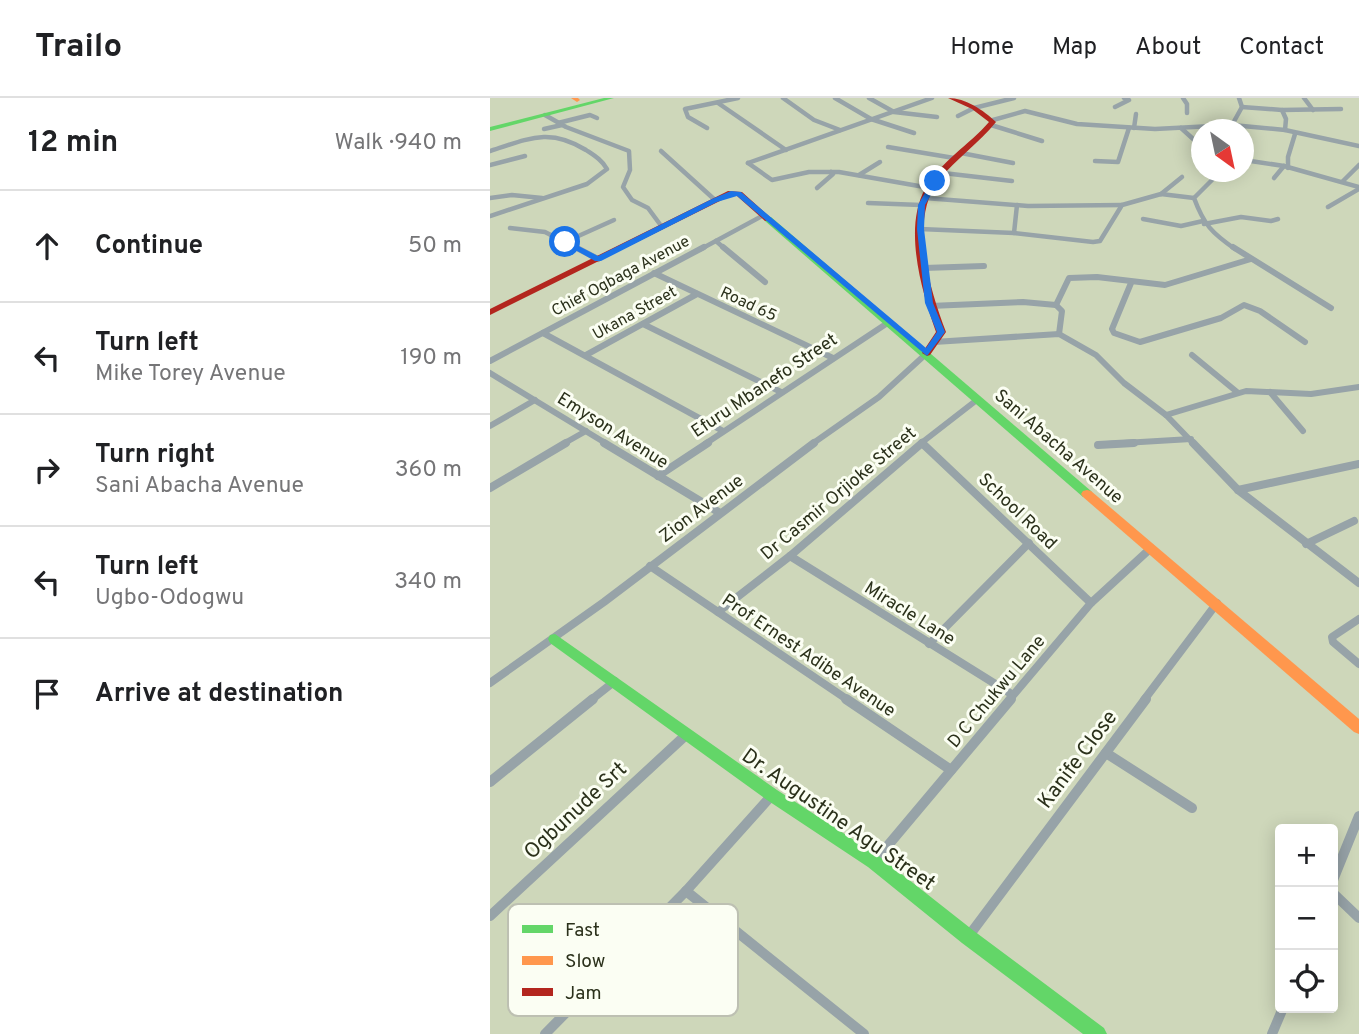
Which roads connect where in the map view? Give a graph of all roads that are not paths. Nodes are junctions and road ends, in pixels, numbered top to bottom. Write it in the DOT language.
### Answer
graph roads {
  1 [pos="611,98"];
  2 [pos="738,98"];
  3 [pos="783,98"];
  4 [pos="835,98"];
  5 [pos="869,98"];
  6 [pos="905,98"];
  7 [pos="932,98"];
  8 [pos="951,98"];
  9 [pos="1014,98"];
  10 [pos="1124,98"];
  11 [pos="1183,98"];
  12 [pos="1239,98"];
  13 [pos="1304,98"];
  14 [pos="578,99"];
  15 [pos="718,103"];
  16 [pos="916,104"];
  17 [pos="1115,107"];
  18 [pos="1242,107"];
  19 [pos="974,108"];
  20 [pos="1340,109"];
  21 [pos="1282,110"];
  22 [pos="1313,110"];
  23 [pos="893,111"];
  24 [pos="1187,113"];
  25 [pos="1136,114"];
  26 [pos="545,115"];
  27 [pos="958,116"];
  28 [pos="937,117"];
  29 [pos="597,118"];
  30 [pos="871,119"];
  31 [pos="1235,119"];
  32 [pos="490,121"];
  33 [pos="992,122"];
  34 [pos="560,124"];
  35 [pos="1191,127"];
  36 [pos="1254,127"];
  37 [pos="544,128"];
  38 [pos="707,128"];
  39 [pos="1132,128"];
  40 [pos="1181,128"];
  41 [pos="490,129"];
  42 [pos="840,130"];
  43 [pos="1285,130"];
  44 [pos="914,133"];
  45 [pos="1295,134"];
  46 [pos="1191,137"];
  47 [pos="1042,141"];
  48 [pos="1359,146"];
  49 [pos="888,147"];
  50 [pos="490,150"];
  51 [pos="786,150"];
  52 [pos="660,151"];
  53 [pos="958,155"];
  54 [pos="524,156"];
  55 [pos="1095,160"];
  56 [pos="880,162"];
  57 [pos="1254,162"];
  58 [pos="1013,163"];
  59 [pos="490,165"];
  60 [pos="1359,165"];
  61 [pos="1286,167"];
  62 [pos="831,172"];
  63 [pos="943,173"];
  64 [pos="859,175"];
  65 [pos="1182,177"];
  66 [pos="1274,178"];
  67 [pos="851,180"];
  68 [pos="1012,181"];
  69 [pos="1343,181"];
  70 [pos="1210,182"];
  71 [pos="817,188"];
  72 [pos="1359,188"];
  73 [pos="1161,194"];
  74 [pos="925,197"];
  75 [pos="490,198"];
  76 [pos="1194,198"];
  77 [pos="545,199"];
  78 [pos="715,200"];
  79 [pos="868,203"];
  80 [pos="1017,205"];
  81 [pos="1122,205"];
  82 [pos="1328,207"];
  83 [pos="764,215"];
  84 [pos="490,216"];
  85 [pos="1143,219"];
  86 [pos="1278,219"];
  87 [pos="614,220"];
  88 [pos="1204,223"];
  89 [pos="662,227"];
  90 [pos="510,228"];
  91 [pos="920,229"];
  92 [pos="1014,233"];
  93 [pos="716,240"];
  94 [pos="565,242"];
  95 [pos="1251,259"];
  96 [pos="598,260"];
  97 [pos="984,266"];
  98 [pos="925,268"];
  99 [pos="654,273"];
  100 [pos="765,282"];
  101 [pos="1130,283"];
  102 [pos="697,294"];
  103 [pos="1056,304"];
  104 [pos="930,306"];
  105 [pos="1331,308"];
  106 [pos="491,311"];
  107 [pos="889,322"];
  108 [pos="643,324"];
  109 [pos="542,333"];
  110 [pos="1059,334"];
  111 [pos="1305,342"];
  112 [pos="930,347"];
  113 [pos="586,355"];
  114 [pos="1192,355"];
  115 [pos="833,358"];
  116 [pos="490,360"];
  117 [pos="490,373"];
  118 [pos="1359,387"];
  119 [pos="1270,391"];
  120 [pos="780,392"];
  121 [pos="1237,392"];
  122 [pos="978,399"];
  123 [pos="535,401"];
  124 [pos="1166,415"];
  125 [pos="490,426"];
  126 [pos="586,431"];
  127 [pos="723,431"];
  128 [pos="1303,431"];
  129 [pos="1191,439"];
  130 [pos="922,443"];
  131 [pos="1098,445"];
  132 [pos="1359,464"];
  133 [pos="658,476"];
  134 [pos="490,488"];
  135 [pos="1238,490"];
  136 [pos="720,513"];
  137 [pos="1354,521"];
  138 [pos="1029,543"];
  139 [pos="1306,544"];
  140 [pos="1151,548"];
  141 [pos="790,556"];
  142 [pos="650,566"];
  143 [pos="1359,583"];
  144 [pos="1091,603"];
  145 [pos="1217,603"];
  146 [pos="718,612"];
  147 [pos="1359,619"];
  148 [pos="555,639"];
  149 [pos="929,645"];
  150 [pos="1359,664"];
  151 [pos="615,681"];
  152 [pos="490,683"];
  153 [pos="1013,695"];
  154 [pos="1359,727"];
  155 [pos="687,734"];
  156 [pos="1106,753"];
  157 [pos="951,770"];
  158 [pos="490,782"];
  159 [pos="772,795"];
  160 [pos="1192,808"];
  161 [pos="1359,816"];
  162 [pos="874,862"];
  163 [pos="1338,868"];
  164 [pos="686,891"];
  165 [pos="1338,898"];
  166 [pos="673,904"];
  167 [pos="702,904"];
  168 [pos="490,916"];
  169 [pos="1359,918"];
  170 [pos="738,933"];
  171 [pos="968,937"];
  172 [pos="1281,1013"];
  173 [pos="563,1016"];
  174 [pos="1079,1020"];
  175 [pos="545,1034"];
  176 [pos="864,1034"];
  177 [pos="1073,1034"];
  178 [pos="1098,1034"];
  179 [pos="1272,1034"];
  1 -- 26 [label="main road"];
  2 -- 15 [label="street"];
  3 -- 42 [label="street"];
  4 -- 30 [label="street"];
  5 -- 23 [label="street"];
  6 -- 16 [label="street"];
  7 -- 16 [label="street"];
  8 -- 19 [label="main road"];
  9 -- 19 [label="street"];
  10 -- 17 [label="street"];
  11 -- 24 [label="street"];
  12 -- 18 [label="street"];
  13 -- 22 [label="street"];
  14 -- 32 [label="main road"];
  15 -- 38 [label="street"];
  15 -- 51 [label="street"];
  16 -- 23 [label="street"];
  18 -- 21 [label="street"];
  18 -- 31 [label="street"];
  19 -- 27 [label="street"];
  19 -- 33 [label="main road"];
  20 -- 22 [label="street"];
  21 -- 22 [label="street"];
  21 -- 43 [label="street"];
  23 -- 28 [label="street"];
  23 -- 30 [label="street"];
  25 -- 39 [label="street"];
  26 -- 34 [label="street"];
  26 -- 41 [label="main road"];
  29 -- 34 [label="street"];
  30 -- 42 [label="street"];
  30 -- 44 [label="street"];
  33 -- 39 [label="street"];
  33 -- 47 [label="street"];
  33 -- 53 [label="main road"];
  34 -- 37 [label="street"];
  34 -- 89 [label="street"];
  35 -- 40 [label="street"];
  36 -- 43 [label="street"];
  39 -- 40 [label="street"];
  39 -- 55 [label="street"];
  40 -- 46 [label="street"];
  42 -- 51 [label="street"];
  43 -- 45 [label="street"];
  45 -- 48 [label="street"];
  45 -- 61 [label="street"];
  49 -- 53 [label="street"];
  50 -- 77 [label="street"];
  51 -- 62 [label="street"];
  52 -- 78 [label="street"];
  53 -- 58 [label="street"];
  53 -- 63 [label="main road"];
  54 -- 59 [label="street"];
  56 -- 64 [label="street"];
  57 -- 61 [label="street"];
  60 -- 69 [label="street"];
  61 -- 66 [label="street"];
  61 -- 69 [label="street"];
  62 -- 64 [label="street"];
  62 -- 71 [label="street"];
  63 -- 68 [label="street"];
  63 -- 74 [label="main road"];
  64 -- 67 [label="street"];
  64 -- 74 [label="street"];
  65 -- 73 [label="street"];
  69 -- 72 [label="street"];
  70 -- 76 [label="street"];
  72 -- 82 [label="street"];
  73 -- 76 [label="street"];
  73 -- 81 [label="street"];
  74 -- 79 [label="street"];
  74 -- 80 [label="street"];
  74 -- 91 [label="main road"];
  75 -- 77 [label="street"];
  76 -- 88 [label="street"];
  77 -- 84 [label="street"];
  78 -- 83 [label="main road, Sani Abacha Avenue"];
  78 -- 89 [label="main road"];
  80 -- 81 [label="street"];
  80 -- 92 [label="street"];
  81 -- 92 [label="street"];
  83 -- 93 [label="street, Chief Ogbaga Avenue"];
  83 -- 107 [label="main road, Sani Abacha Avenue"];
  85 -- 88 [label="street"];
  86 -- 88 [label="street"];
  87 -- 94 [label="street"];
  88 -- 95 [label="street"];
  89 -- 96 [label="main road"];
  90 -- 94 [label="street"];
  91 -- 92 [label="street"];
  91 -- 98 [label="main road"];
  93 -- 99 [label="street, Chief Ogbaga Avenue"];
  93 -- 100 [label="street"];
  94 -- 96 [label="street"];
  95 -- 101 [label="street"];
  95 -- 105 [label="street"];
  96 -- 106 [label="main road"];
  97 -- 98 [label="street"];
  98 -- 104 [label="main road"];
  99 -- 102 [label="street, Road 65"];
  99 -- 109 [label="street, Chief Ogbaga Avenue"];
  101 -- 103 [label="street"];
  101 -- 111 [label="street"];
  102 -- 108 [label="street, Ukana Street"];
  102 -- 115 [label="street, Road 65"];
  103 -- 104 [label="street"];
  103 -- 110 [label="street"];
  104 -- 112 [label="main road"];
  107 -- 112 [label="main road, Sani Abacha Avenue"];
  107 -- 115 [label="street, Efuru Mbanefo Street"];
  108 -- 113 [label="street, Ukana Street"];
  108 -- 120 [label="street"];
  109 -- 113 [label="street"];
  109 -- 116 [label="street, Chief Ogbaga Avenue"];
  110 -- 112 [label="street"];
  110 -- 124 [label="street"];
  112 -- 122 [label="main road, Sani Abacha Avenue"];
  112 -- 136 [label="street, Zion Avenue"];
  113 -- 127 [label="street"];
  114 -- 121 [label="street"];
  115 -- 120 [label="street, Efuru Mbanefo Street"];
  117 -- 123 [label="street, Emyson Avenue"];
  118 -- 119 [label="street"];
  119 -- 121 [label="street"];
  119 -- 128 [label="street"];
  120 -- 127 [label="street, Efuru Mbanefo Street"];
  121 -- 124 [label="street"];
  122 -- 130 [label="street, Dr Casmir Orjioke Street"];
  122 -- 140 [label="main road, Sani Abacha Avenue"];
  123 -- 125 [label="street"];
  123 -- 126 [label="street, Emyson Avenue"];
  124 -- 129 [label="street"];
  126 -- 133 [label="street, Emyson Avenue"];
  126 -- 134 [label="street"];
  127 -- 133 [label="street, Efuru Mbanefo Street"];
  129 -- 131 [label="street"];
  129 -- 135 [label="street"];
  130 -- 138 [label="street, School Road"];
  130 -- 141 [label="street, Dr Casmir Orjioke Street"];
  132 -- 135 [label="street"];
  133 -- 136 [label="street, Emyson Avenue"];
  135 -- 139 [label="street"];
  136 -- 142 [label="street, Zion Avenue"];
  137 -- 139 [label="street"];
  138 -- 144 [label="street, School Road"];
  138 -- 149 [label="street"];
  139 -- 143 [label="street"];
  140 -- 144 [label="street, D C Chukwu Lane"];
  140 -- 145 [label="main road, Sani Abacha Avenue"];
  141 -- 146 [label="street, Dr Casmir Orjioke Street"];
  141 -- 149 [label="street, Miracle Lane"];
  142 -- 146 [label="street, Prof Ernest Adibe Avenue"];
  142 -- 148 [label="street, Zion Avenue"];
  144 -- 153 [label="street, D C Chukwu Lane"];
  145 -- 154 [label="main road, Sani Abacha Avenue"];
  145 -- 156 [label="street, Kanife Close"];
  146 -- 157 [label="street, Prof Ernest Adibe Avenue"];
  147 -- 150 [label="street"];
  148 -- 151 [label="main road, Dr. Augustine Agu Street"];
  148 -- 152 [label="street, Zion Avenue"];
  149 -- 153 [label="street, Miracle Lane"];
  151 -- 155 [label="main road, Dr. Augustine Agu Street"];
  151 -- 158 [label="street"];
  153 -- 157 [label="street, D C Chukwu Lane"];
  155 -- 159 [label="main road, Dr. Augustine Agu Street"];
  155 -- 168 [label="street, Ogbunude Srt"];
  156 -- 160 [label="street"];
  156 -- 171 [label="street, Kanife Close"];
  157 -- 162 [label="street, D C Chukwu Lane"];
  159 -- 162 [label="main road, Dr. Augustine Agu Street"];
  159 -- 164 [label="street"];
  161 -- 163 [label="street"];
  162 -- 171 [label="main road, Dr. Augustine Agu Street"];
  164 -- 166 [label="street"];
  164 -- 167 [label="street"];
  165 -- 169 [label="street"];
  170 -- 176 [label="street"];
  171 -- 174 [label="main road, Dr. Augustine Agu Street"];
  172 -- 179 [label="street"];
  173 -- 175 [label="street"];
  174 -- 177 [label="street"];
  174 -- 178 [label="main road, Dr. Augustine Agu Street"];
}
